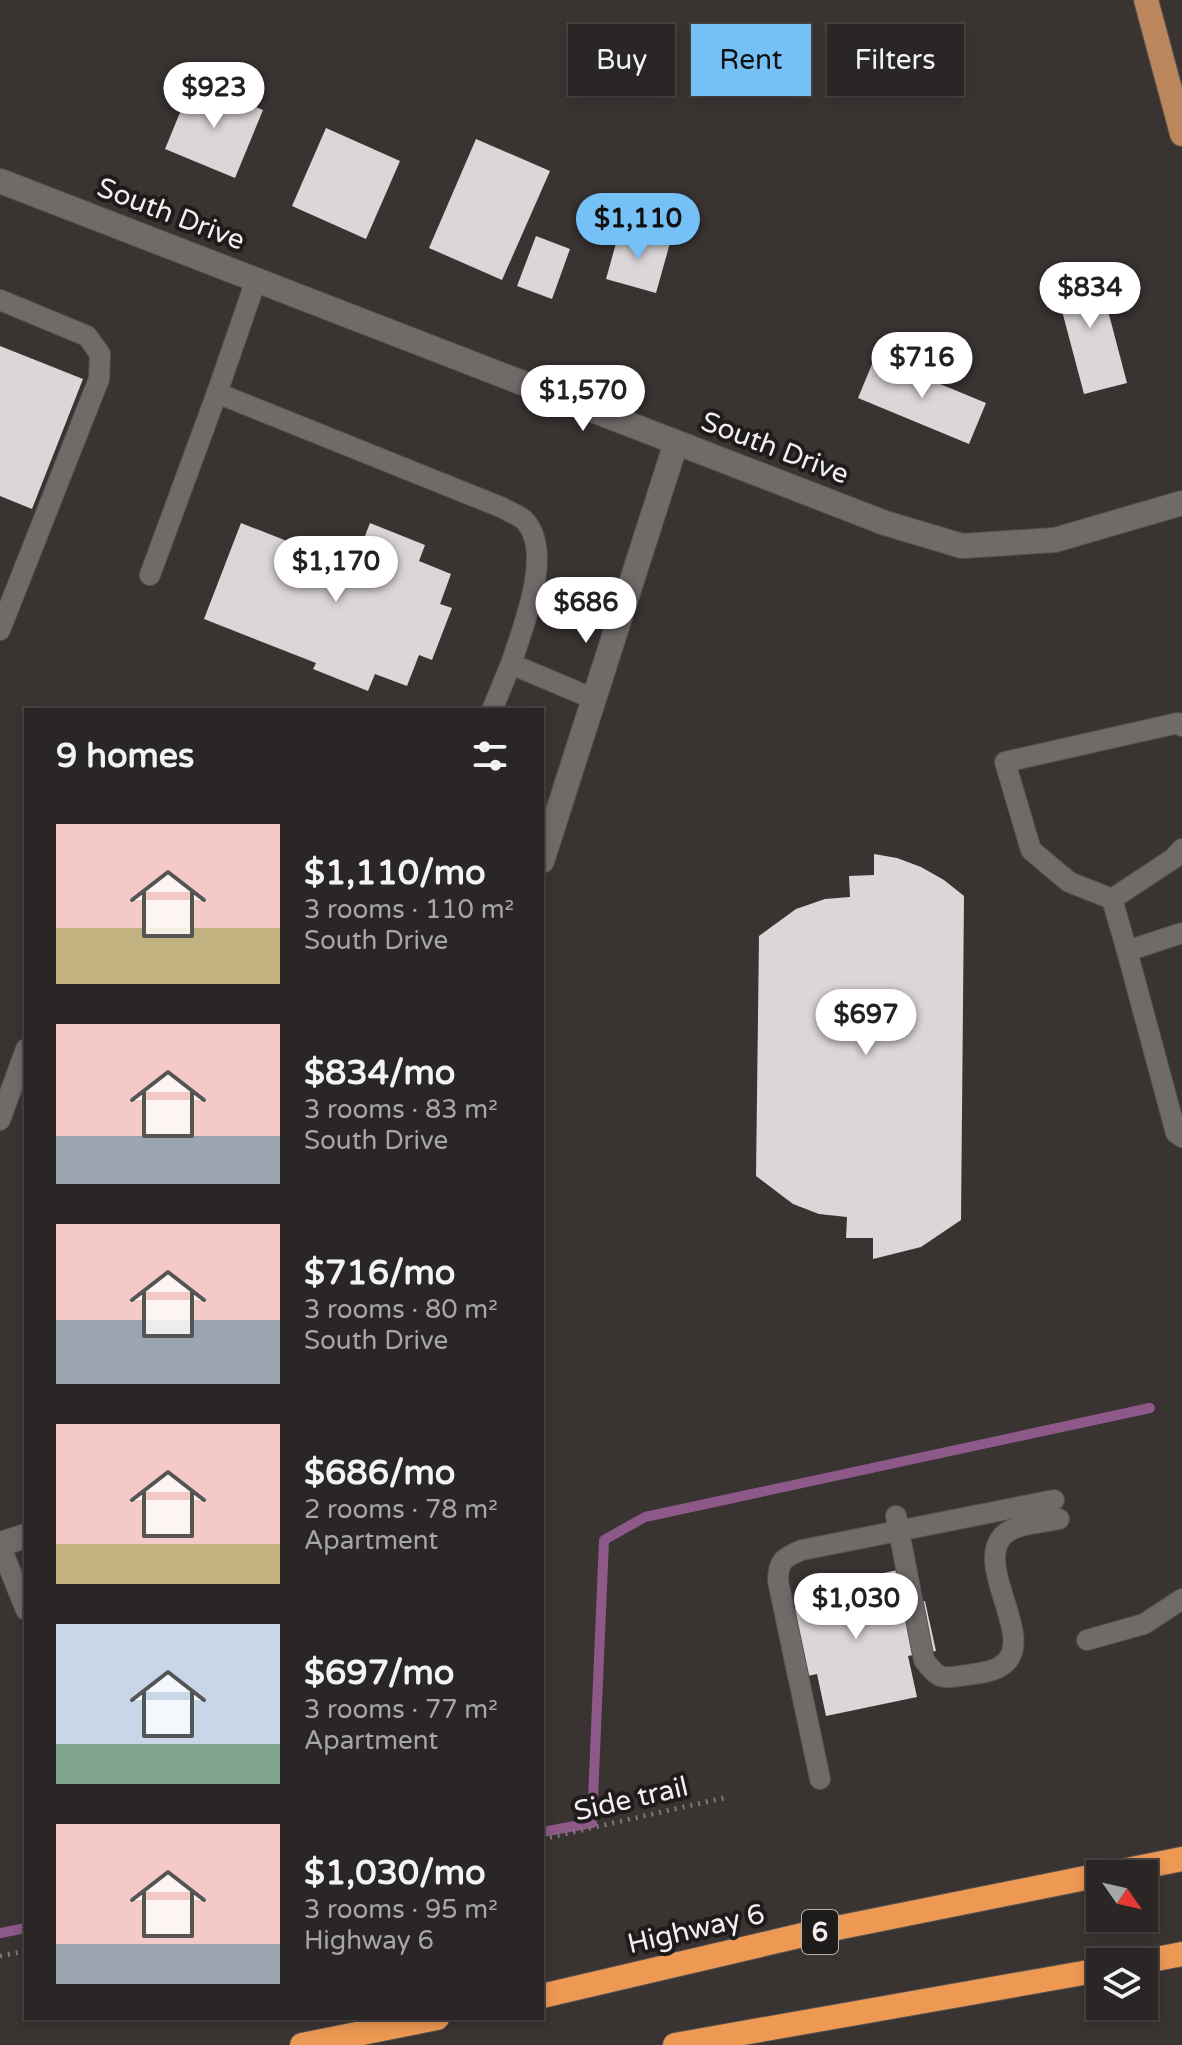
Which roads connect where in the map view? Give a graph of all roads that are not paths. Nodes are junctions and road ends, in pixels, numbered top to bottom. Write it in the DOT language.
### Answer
graph roads {
  1 [pos="1146,0"];
  2 [pos="1182,134"];
  3 [pos="0,181"];
  4 [pos="256,280"];
  5 [pos="0,300"];
  6 [pos="217,393"];
  7 [pos="676,443"];
  8 [pos="1182,503"];
  9 [pos="150,575"];
  10 [pos="0,630"];
  11 [pos="511,664"];
  12 [pos="594,699"];
  13 [pos="493,708"];
  14 [pos="1182,726"];
  15 [pos="1182,849"];
  16 [pos="544,855"];
  17 [pos="1112,899"];
  18 [pos="1182,933"];
  19 [pos="1127,951"];
  20 [pos="24,1054"];
  21 [pos="0,1120"];
  22 [pos="1182,1137"];
  23 [pos="898,1523"];
  24 [pos="24,1537"];
  25 [pos="0,1545"];
  26 [pos="1182,1599"];
  27 [pos="24,1605"];
  28 [pos="1087,1640"];
  29 [pos="820,1779"];
  30 [pos="1182,1859"];
  31 [pos="1158,1864"];
  32 [pos="1086,1878"];
  33 [pos="1182,1954"];
  34 [pos="1158,1959"];
  35 [pos="1086,1972"];
  36 [pos="544,1996"];
  37 [pos="427,2020"];
  38 [pos="302,2045"];
  39 [pos="675,2045"];
  1 -- 2 [label="main road"];
  3 -- 4 [label="street, South Drive"];
  4 -- 6 [label="lane"];
  4 -- 7 [label="street, South Drive"];
  5 -- 10 [label="lane"];
  6 -- 9 [label="lane"];
  6 -- 11 [label="lane"];
  7 -- 8 [label="street, South Drive"];
  7 -- 12 [label="street"];
  11 -- 12 [label="lane"];
  11 -- 13 [label="lane"];
  12 -- 16 [label="street"];
  14 -- 17 [label="lane"];
  15 -- 17 [label="lane"];
  17 -- 19 [label="lane"];
  18 -- 19 [label="lane"];
  19 -- 22 [label="lane"];
  20 -- 21 [label="lane"];
  23 -- 23 [label="lane"];
  23 -- 29 [label="lane"];
  24 -- 25 [label="street"];
  25 -- 27 [label="lane"];
  26 -- 28 [label="lane"];
  30 -- 31 [label="highway"];
  32 -- 36 [label="highway, Highway 6 / 6"];
  33 -- 34 [label="highway"];
  35 -- 39 [label="highway"];
  37 -- 38 [label="highway"];
}
